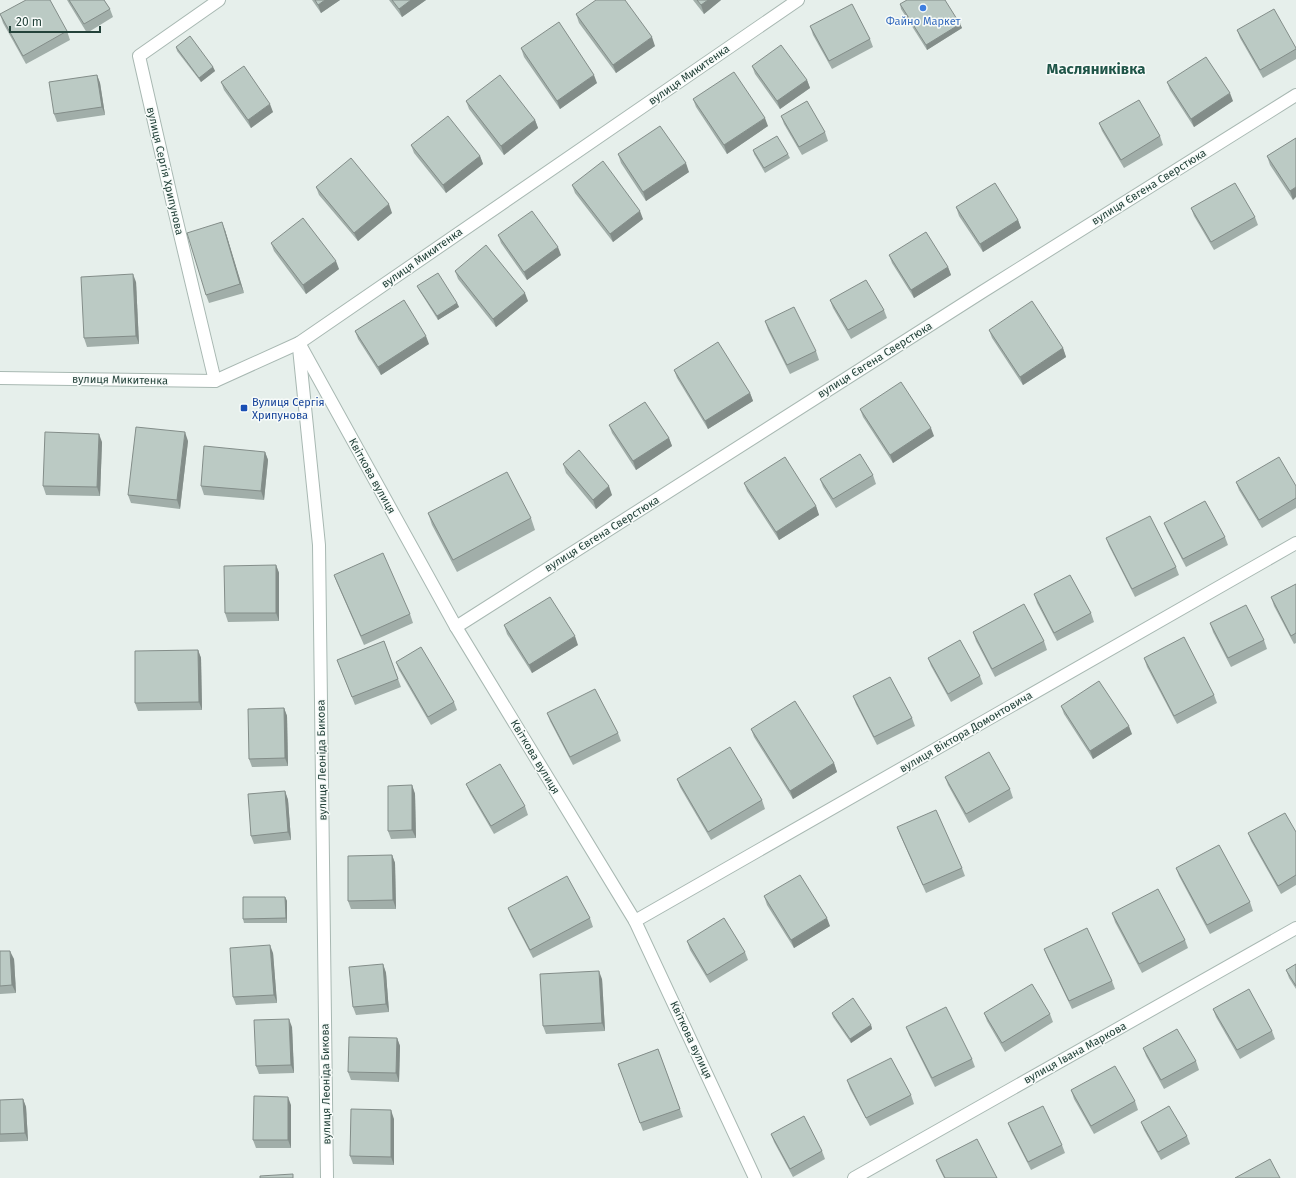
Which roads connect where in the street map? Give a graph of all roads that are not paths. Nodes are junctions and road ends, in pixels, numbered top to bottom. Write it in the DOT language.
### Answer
graph roads {
  1 [pos="220,0"];
  2 [pos="798,0"];
  3 [pos="1296,94"];
  4 [pos="298,343"];
  5 [pos="0,378"];
  6 [pos="215,381"];
  7 [pos="1296,543"];
  8 [pos="456,627"];
  9 [pos="635,921"];
  10 [pos="1296,928"];
  11 [pos="327,1178"];
  12 [pos="755,1178"];
  13 [pos="854,1178"];
  1 -- 6 [label="street, вулиця Сергія Хрипунова"];
  2 -- 4 [label="street, вулиця Микитенка"];
  3 -- 8 [label="street, вулиця Євгена Сверстюка"];
  4 -- 6 [label="street, вулиця Микитенка"];
  4 -- 8 [label="street, Квіткова вулиця"];
  4 -- 11 [label="street, вулиця Леоніда Бикова"];
  5 -- 6 [label="street, вулиця Микитенка"];
  7 -- 9 [label="street, вулиця Віктора Домонтовича"];
  8 -- 9 [label="street, Квіткова вулиця"];
  9 -- 12 [label="street, Квіткова вулиця"];
  10 -- 13 [label="street, вулиця Івана Маркова"];
}
